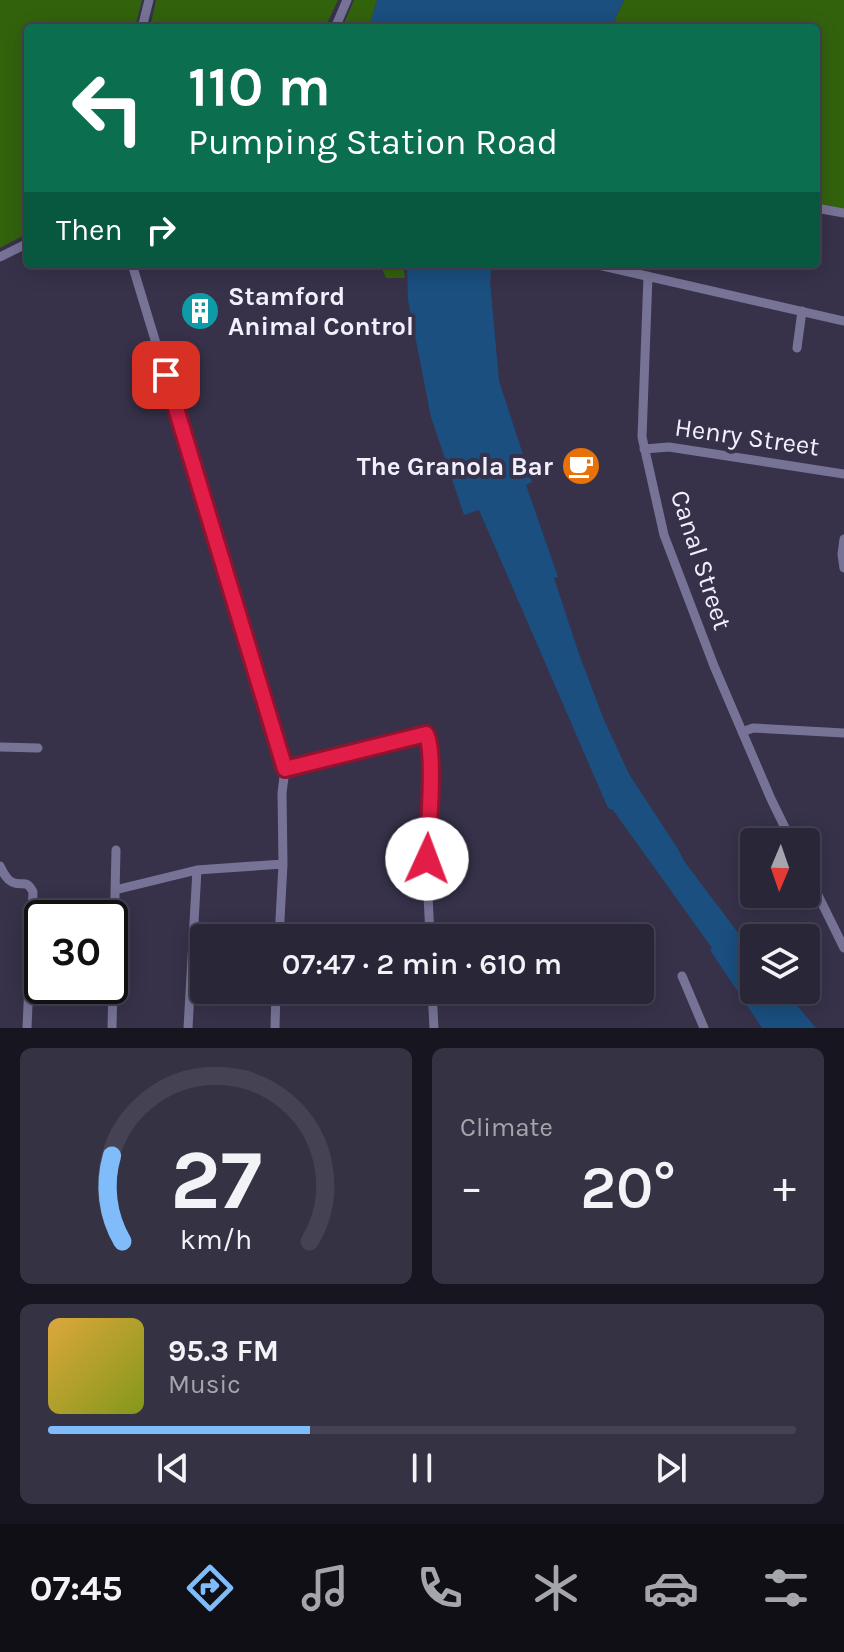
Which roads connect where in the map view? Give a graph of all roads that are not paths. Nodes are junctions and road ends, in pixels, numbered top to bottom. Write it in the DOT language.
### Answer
graph roads {
  1 [pos="149,0"];
  2 [pos="347,0"];
  3 [pos="143,24"];
  4 [pos="337,24"];
  5 [pos="820,209"];
  6 [pos="844,213"];
  7 [pos="24,245"];
  8 [pos="0,257"];
  9 [pos="133,268"];
  10 [pos="612,268"];
  11 [pos="648,276"];
  12 [pos="802,311"];
  13 [pos="844,321"];
  14 [pos="797,348"];
  15 [pos="644,449"];
  16 [pos="844,474"];
  17 [pos="844,539"];
  18 [pos="844,568"];
  19 [pos="742,732"];
  20 [pos="844,733"];
  21 [pos="0,747"];
  22 [pos="38,748"];
  23 [pos="285,769"];
  24 [pos="785,828"];
  25 [pos="116,850"];
  26 [pos="283,864"];
  27 [pos="0,866"];
  28 [pos="197,870"];
  29 [pos="115,890"];
  30 [pos="820,899"];
  31 [pos="280,924"];
  32 [pos="429,924"];
  33 [pos="844,948"];
  34 [pos="682,976"];
  35 [pos="276,1004"];
  36 [pos="433,1004"];
  37 [pos="27,1028"];
  38 [pos="112,1028"];
  39 [pos="188,1028"];
  40 [pos="275,1028"];
  41 [pos="434,1028"];
  42 [pos="704,1028"];
  1 -- 3 [label="street"];
  2 -- 4 [label="street"];
  5 -- 6 [label="street"];
  7 -- 8 [label="street"];
  9 -- 23 [label="street"];
  10 -- 11 [label="street"];
  11 -- 12 [label="street"];
  11 -- 15 [label="street, Canal Street"];
  12 -- 13 [label="street"];
  12 -- 14 [label="street"];
  15 -- 16 [label="street, Henry Street"];
  15 -- 19 [label="street, Canal Street"];
  17 -- 18 [label="street"];
  19 -- 20 [label="street"];
  19 -- 24 [label="street, Canal Street"];
  21 -- 22 [label="street"];
  23 -- 26 [label="street"];
  23 -- 32 [label="street"];
  25 -- 29 [label="street"];
  26 -- 28 [label="street"];
  26 -- 31 [label="street"];
  27 -- 37 [label="street"];
  28 -- 29 [label="street"];
  28 -- 39 [label="street"];
  29 -- 38 [label="street"];
  30 -- 33 [label="street"];
  34 -- 42 [label="street"];
  35 -- 40 [label="street"];
  36 -- 41 [label="street"];
}
